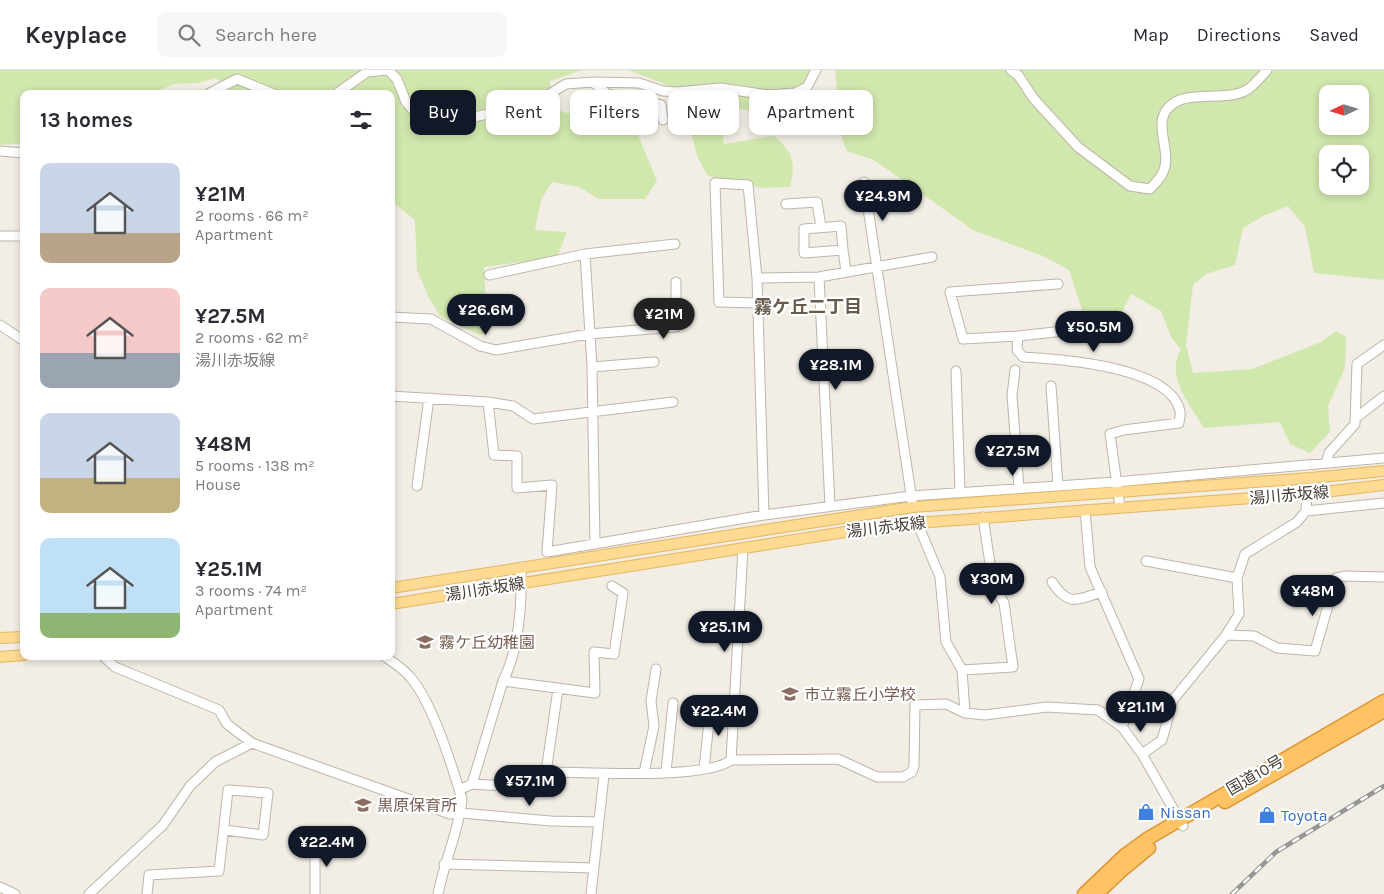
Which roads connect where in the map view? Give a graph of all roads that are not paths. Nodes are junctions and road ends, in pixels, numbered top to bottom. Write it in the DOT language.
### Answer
graph roads {
  1 [pos="387,70"];
  2 [pos="816,70"];
  3 [pos="1012,70"];
  4 [pos="1267,70"];
  5 [pos="593,82"];
  6 [pos="216,90"];
  7 [pos="263,90"];
  8 [pos="342,90"];
  9 [pos="663,120"];
  10 [pos="0,151"];
  11 [pos="20,153"];
  12 [pos="864,182"];
  13 [pos="786,204"];
  14 [pos="821,227"];
  15 [pos="0,236"];
  16 [pos="20,236"];
  17 [pos="675,244"];
  18 [pos="843,250"];
  19 [pos="585,254"];
  20 [pos="932,257"];
  21 [pos="878,266"];
  22 [pos="846,271"];
  23 [pos="489,275"];
  24 [pos="819,277"];
  25 [pos="757,278"];
  26 [pos="676,282"];
  27 [pos="1058,284"];
  28 [pos="758,303"];
  29 [pos="395,317"];
  30 [pos="0,325"];
  31 [pos="1064,331"];
  32 [pos="589,334"];
  33 [pos="1018,336"];
  34 [pos="20,338"];
  35 [pos="1384,345"];
  36 [pos="654,362"];
  37 [pos="592,367"];
  38 [pos="1015,370"];
  39 [pos="956,371"];
  40 [pos="1050,386"];
  41 [pos="395,396"];
  42 [pos="1384,396"];
  43 [pos="429,398"];
  44 [pos="488,402"];
  45 [pos="673,402"];
  46 [pos="592,411"];
  47 [pos="1357,417"];
  48 [pos="1384,458"];
  49 [pos="1326,463"];
  50 [pos="1384,471"];
  51 [pos="1384,485"];
  52 [pos="417,486"];
  53 [pos="1058,486"];
  54 [pos="1116,487"];
  55 [pos="1019,488"];
  56 [pos="960,492"];
  57 [pos="1307,494"];
  58 [pos="911,496"];
  59 [pos="1384,502"];
  60 [pos="830,506"];
  61 [pos="913,507"];
  62 [pos="1120,507"];
  63 [pos="1085,510"];
  64 [pos="1306,510"];
  65 [pos="764,516"];
  66 [pos="982,518"];
  67 [pos="916,522"];
  68 [pos="595,544"];
  69 [pos="743,548"];
  70 [pos="1146,561"];
  71 [pos="521,567"];
  72 [pos="1384,577"];
  73 [pos="1237,578"];
  74 [pos="1052,582"];
  75 [pos="522,584"];
  76 [pos="612,586"];
  77 [pos="395,587"];
  78 [pos="1102,592"];
  79 [pos="395,603"];
  80 [pos="1226,635"];
  81 [pos="20,637"];
  82 [pos="0,638"];
  83 [pos="20,655"];
  84 [pos="0,657"];
  85 [pos="107,660"];
  86 [pos="390,660"];
  87 [pos="656,669"];
  88 [pos="962,670"];
  89 [pos="503,681"];
  90 [pos="558,689"];
  91 [pos="1384,701"];
  92 [pos="673,703"];
  93 [pos="711,703"];
  94 [pos="1384,711"];
  95 [pos="965,713"];
  96 [pos="1122,727"];
  97 [pos="252,743"];
  98 [pos="1142,754"];
  99 [pos="731,760"];
  100 [pos="704,769"];
  101 [pos="546,772"];
  102 [pos="666,772"];
  103 [pos="644,773"];
  104 [pos="604,775"];
  105 [pos="472,784"];
  106 [pos="459,790"];
  107 [pos="461,813"];
  108 [pos="598,822"];
  109 [pos="1181,822"];
  110 [pos="225,830"];
  111 [pos="315,842"];
  112 [pos="444,864"];
  113 [pos="594,868"];
  114 [pos="0,886"];
  115 [pos="16,894"];
  116 [pos="89,894"];
  117 [pos="147,894"];
  118 [pos="315,894"];
  119 [pos="438,894"];
  120 [pos="591,894"];
  121 [pos="1084,894"];
  122 [pos="1097,894"];
  1 -- 5 [label="street"];
  1 -- 8 [label="street"];
  2 -- 5 [label="street"];
  3 -- 4 [label="street"];
  5 -- 9 [label="street"];
  6 -- 7 [label="street"];
  10 -- 11 [label="street"];
  12 -- 21 [label="street"];
  13 -- 14 [label="street"];
  14 -- 18 [label="street"];
  14 -- 18 [label="street"];
  15 -- 16 [label="street"];
  17 -- 19 [label="street"];
  18 -- 22 [label="street"];
  19 -- 23 [label="street"];
  19 -- 32 [label="street"];
  20 -- 21 [label="street"];
  21 -- 22 [label="street"];
  21 -- 58 [label="street"];
  22 -- 24 [label="street"];
  24 -- 25 [label="street"];
  24 -- 60 [label="street"];
  25 -- 28 [label="street"];
  25 -- 28 [label="street"];
  26 -- 32 [label="street"];
  27 -- 33 [label="street"];
  28 -- 65 [label="street"];
  29 -- 32 [label="street"];
  30 -- 34 [label="street"];
  31 -- 33 [label="street"];
  32 -- 37 [label="street"];
  33 -- 54 [label="street"];
  35 -- 47 [label="street"];
  36 -- 37 [label="street"];
  37 -- 46 [label="street"];
  38 -- 55 [label="street"];
  39 -- 56 [label="street"];
  40 -- 53 [label="street"];
  41 -- 43 [label="street"];
  42 -- 47 [label="street"];
  43 -- 44 [label="street"];
  43 -- 52 [label="street"];
  44 -- 46 [label="street"];
  44 -- 68 [label="street"];
  45 -- 46 [label="street"];
  46 -- 68 [label="street"];
  47 -- 49 [label="street"];
  48 -- 49 [label="street"];
  49 -- 54 [label="street"];
  50 -- 54 [label="main road, 湯川赤坂線"];
  51 -- 57 [label="main road, 湯川赤坂線"];
  53 -- 54 [label="street"];
  53 -- 55 [label="street"];
  54 -- 61 [label="main road, 湯川赤坂線"];
  54 -- 62 [label="street"];
  55 -- 56 [label="street"];
  56 -- 58 [label="street"];
  57 -- 62 [label="main road, 湯川赤坂線"];
  57 -- 64 [label="street"];
  58 -- 60 [label="street"];
  58 -- 61 [label="street"];
  59 -- 64 [label="street"];
  60 -- 65 [label="street"];
  61 -- 71 [label="main road, 湯川赤坂線"];
  62 -- 63 [label="main road, 湯川赤坂線"];
  63 -- 66 [label="main road, 湯川赤坂線"];
  63 -- 78 [label="street"];
  64 -- 73 [label="street"];
  65 -- 68 [label="street"];
  66 -- 67 [label="main road, 湯川赤坂線"];
  66 -- 88 [label="street"];
  67 -- 69 [label="main road, 湯川赤坂線"];
  67 -- 88 [label="street"];
  69 -- 75 [label="main road, 湯川赤坂線"];
  69 -- 99 [label="street"];
  70 -- 73 [label="street"];
  71 -- 75 [label="street"];
  71 -- 77 [label="main road, 湯川赤坂線"];
  72 -- 80 [label="street"];
  73 -- 80 [label="street"];
  74 -- 78 [label="street"];
  75 -- 79 [label="main road, 湯川赤坂線"];
  75 -- 89 [label="street"];
  76 -- 90 [label="street"];
  78 -- 96 [label="street"];
  80 -- 98 [label="street"];
  81 -- 82 [label="main road"];
  83 -- 84 [label="main road"];
  85 -- 97 [label="street"];
  86 -- 106 [label="street"];
  87 -- 103 [label="street"];
  88 -- 95 [label="street"];
  89 -- 90 [label="street"];
  89 -- 105 [label="street"];
  90 -- 101 [label="street"];
  91 -- 109 [label="highway, 国道10号"];
  92 -- 102 [label="street"];
  93 -- 100 [label="street"];
  94 -- 109 [label="highway, 国道10号"];
  95 -- 96 [label="street"];
  95 -- 99 [label="street"];
  96 -- 98 [label="street"];
  97 -- 107 [label="street"];
  97 -- 116 [label="street"];
  98 -- 109 [label="street"];
  99 -- 100 [label="street"];
  100 -- 102 [label="street"];
  101 -- 104 [label="street"];
  101 -- 105 [label="street"];
  102 -- 103 [label="street"];
  103 -- 104 [label="street"];
  104 -- 108 [label="street"];
  105 -- 106 [label="street"];
  106 -- 107 [label="street"];
  107 -- 108 [label="street"];
  107 -- 112 [label="street"];
  108 -- 113 [label="street"];
  109 -- 121 [label="highway, 国道10号"];
  109 -- 122 [label="highway, 国道10号"];
  110 -- 110 [label="street"];
  110 -- 117 [label="street"];
  111 -- 118 [label="street"];
  112 -- 113 [label="street"];
  112 -- 119 [label="street"];
  113 -- 120 [label="street"];
  114 -- 115 [label="street"];
}
